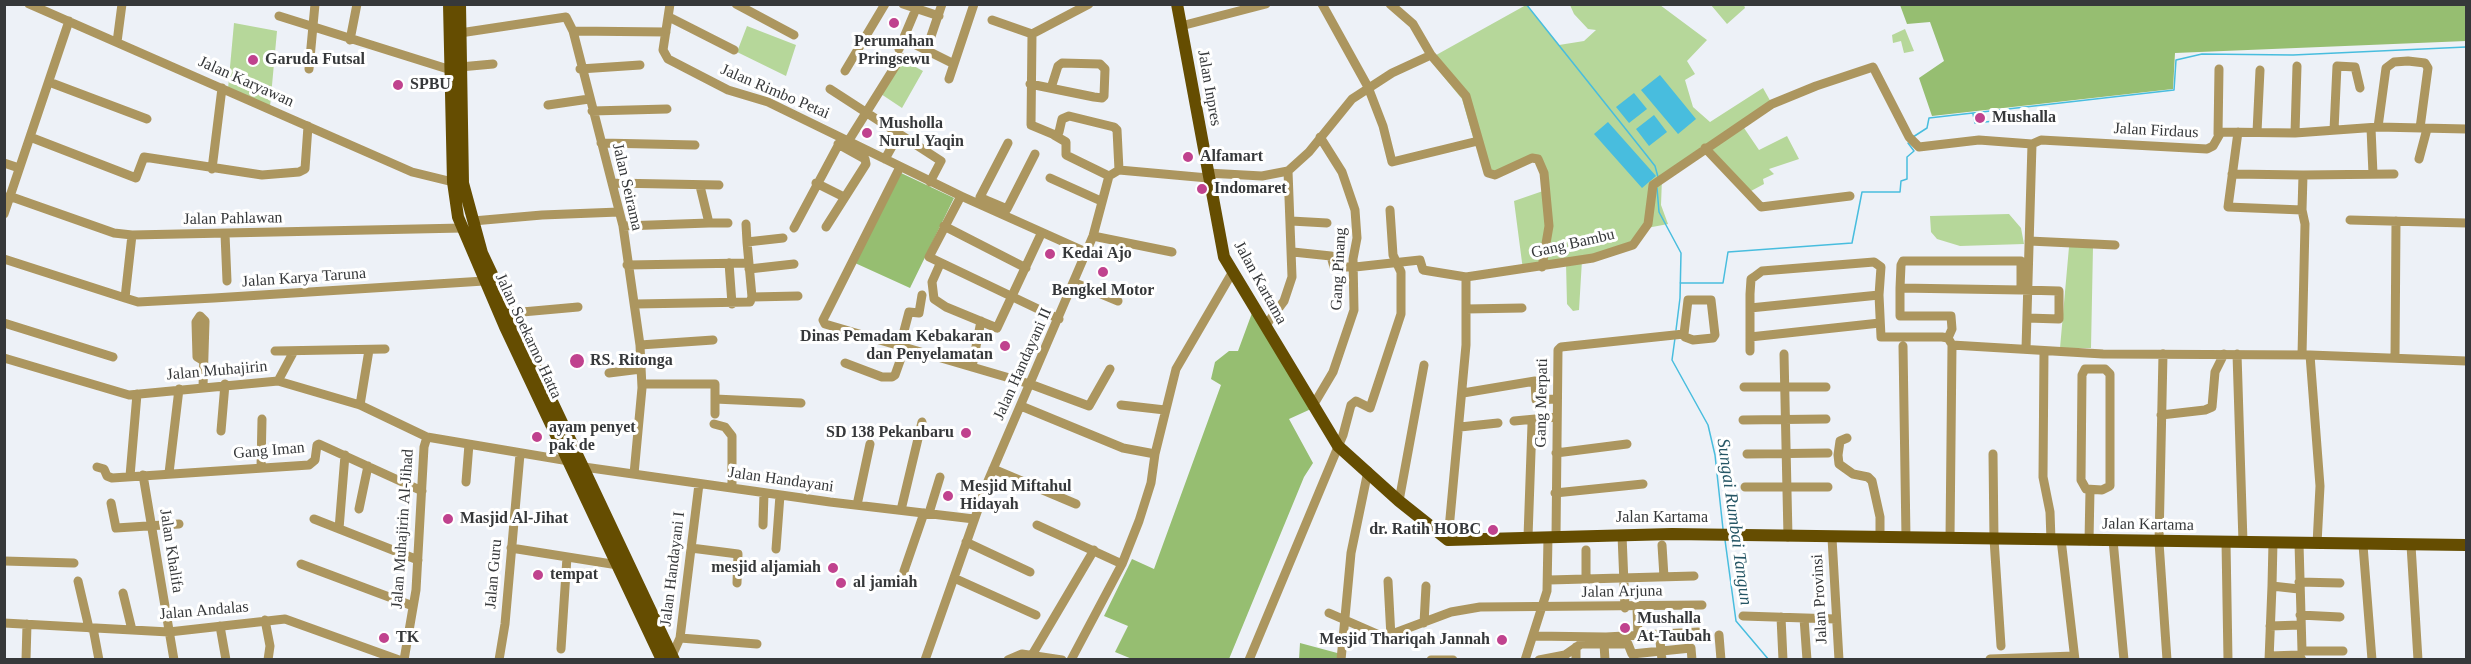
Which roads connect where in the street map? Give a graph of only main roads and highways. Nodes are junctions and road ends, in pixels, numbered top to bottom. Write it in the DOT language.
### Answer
graph roads {
  1 [pos="449,4"];
  2 [pos="460,4"];
  3 [pos="1177,4"];
  4 [pos="455,69"];
  5 [pos="1208,175"];
  6 [pos="468,224"];
  7 [pos="510,321"];
  8 [pos="2466,545"];
  9 [pos="669,658"];
  1 -- 4 [label="main road, Jalan Soekarno Hatta"];
  2 -- 4 [label="main road, Jalan Soekarno Hatta"];
  3 -- 5 [label="main road, Jalan Inpres"];
  4 -- 6 [label="main road, Jalan Soekarno Hatta"];
  4 -- 6 [label="main road, Jalan Soekarno Hatta"];
  5 -- 8 [label="main road, Jalan Kartama"];
  6 -- 7 [label="main road, Jalan Soekarno Hatta"];
  6 -- 7 [label="main road, Jalan Soekarno Hatta"];
  7 -- 9 [label="main road, Jalan Soekarno Hatta"];
  7 -- 9 [label="main road, Jalan Soekarno Hatta"];
}
